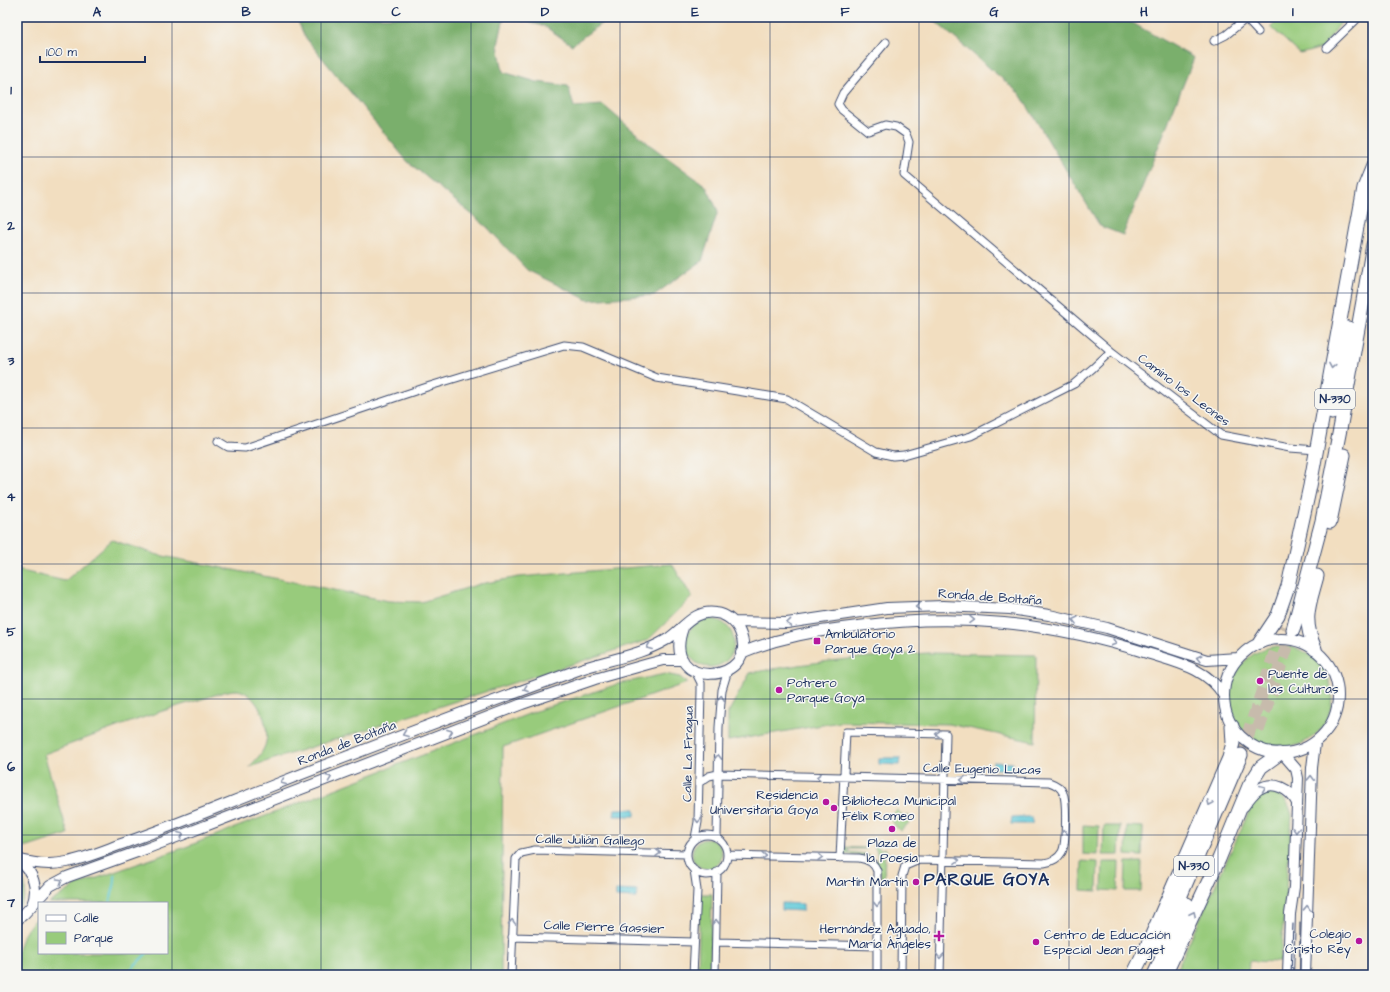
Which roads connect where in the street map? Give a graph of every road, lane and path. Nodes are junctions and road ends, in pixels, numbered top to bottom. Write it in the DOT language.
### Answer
graph roads {
  1 [pos="1356,17"];
  2 [pos="1249,19"];
  3 [pos="1258,32"];
  4 [pos="1214,41"];
  5 [pos="886,42"];
  6 [pos="1327,48"];
  7 [pos="1373,166"];
  8 [pos="1373,170"];
  9 [pos="1373,245"];
  10 [pos="1360,326"];
  11 [pos="1111,350"];
  12 [pos="218,441"];
  13 [pos="1317,450"];
  14 [pos="734,622"];
  15 [pos="683,628"];
  16 [pos="1260,642"];
  17 [pos="1315,649"];
  18 [pos="741,653"];
  19 [pos="1238,658"];
  20 [pos="683,660"];
  21 [pos="728,670"];
  22 [pos="695,671"];
  23 [pos="1224,696"];
  24 [pos="1232,726"];
  25 [pos="1315,743"];
  26 [pos="1281,754"];
  27 [pos="718,774"];
  28 [pos="843,777"];
  29 [pos="945,780"];
  30 [pos="700,782"];
  31 [pos="1297,802"];
  32 [pos="1237,816"];
  33 [pos="695,838"];
  34 [pos="717,838"];
  35 [pos="687,854"];
  36 [pos="727,855"];
  37 [pos="840,858"];
  38 [pos="17,860"];
  39 [pos="943,860"];
  40 [pos="694,870"];
  41 [pos="717,872"];
  42 [pos="31,906"];
  43 [pos="18,920"];
  44 [pos="512,937"];
  45 [pos="694,942"];
  46 [pos="716,942"];
  47 [pos="877,946"];
  48 [pos="511,975"];
  49 [pos="693,975"];
  50 [pos="715,975"];
  51 [pos="877,975"];
  52 [pos="901,975"];
  53 [pos="940,975"];
  54 [pos="1133,975"];
  55 [pos="1142,975"];
  56 [pos="1154,975"];
  57 [pos="1165,975"];
  58 [pos="1288,975"];
  59 [pos="1305,975"];
  1 -- 6 [label="street"];
  2 -- 3 [label="street"];
  2 -- 4 [label="street"];
  5 -- 11 [label="street, Camino los Leones"];
  7 -- 13 [label="highway, one-way"];
  8 -- 10 [label="highway, N-330"];
  9 -- 10 [label="highway, N-330"];
  10 -- 17 [label="highway"];
  11 -- 12 [label="street"];
  11 -- 13 [label="street, Camino los Leones"];
  13 -- 16 [label="highway"];
  14 -- 15 [label="main road, Ronda de Boltaña"];
  14 -- 18 [label="main road"];
  19 -- 14 [label="main road, Ronda de Boltaña, one-way"];
  15 -- 20 [label="main road"];
  15 -- 38 [label="main road, Ronda de Boltaña, one-way"];
  16 -- 17 [label="main road"];
  16 -- 19 [label="main road"];
  17 -- 25 [label="main road"];
  18 -- 21 [label="main road"];
  18 -- 23 [label="main road, Ronda de Boltaña, one-way"];
  19 -- 23 [label="main road"];
  20 -- 22 [label="main road"];
  42 -- 20 [label="main road, Ronda de Boltaña, one-way"];
  21 -- 22 [label="main road"];
  27 -- 21 [label="street, one-way"];
  22 -- 30 [label="street, Calle La Fragua"];
  23 -- 24 [label="main road"];
  24 -- 26 [label="main road"];
  24 -- 54 [label="highway, one-way"];
  25 -- 26 [label="main road"];
  59 -- 25 [label="main road, one-way"];
  26 -- 31 [label="main road"];
  26 -- 32 [label="highway"];
  28 -- 27 [label="street, Calle Eugenio Lucas, one-way"];
  27 -- 30 [label="street, Calle Eugenio Lucas"];
  27 -- 34 [label="street"];
  28 -- 29 [label="street, Calle Eugenio Lucas"];
  29 -- 28 [label="street, one-way"];
  28 -- 37 [label="street"];
  29 -- 39 [label="street"];
  39 -- 29 [label="street, Calle Eugenio Lucas, one-way"];
  30 -- 33 [label="street, Calle La Fragua, one-way"];
  32 -- 31 [label="main road, one-way"];
  31 -- 58 [label="main road, one-way"];
  57 -- 32 [label="highway, one-way"];
  33 -- 34 [label="street"];
  33 -- 35 [label="street"];
  34 -- 36 [label="street"];
  35 -- 40 [label="street"];
  44 -- 35 [label="street, Calle Julián Gallego, one-way"];
  36 -- 37 [label="street, one-way"];
  36 -- 41 [label="street"];
  37 -- 47 [label="street, one-way"];
  38 -- 42 [label="main road, Ronda de Boltaña"];
  39 -- 52 [label="street, Calle Eugenio Lucas"];
  39 -- 53 [label="street, one-way"];
  40 -- 41 [label="street"];
  40 -- 45 [label="street"];
  46 -- 41 [label="street, one-way"];
  42 -- 43 [label="main road, Ronda de Boltaña"];
  44 -- 45 [label="street, Calle Pierre Gassier"];
  44 -- 48 [label="street, Calle Julián Gallego"];
  45 -- 49 [label="street"];
  46 -- 47 [label="street"];
  46 -- 50 [label="street"];
  47 -- 51 [label="street"];
  55 -- 56 [label="highway, N-330"];
}
